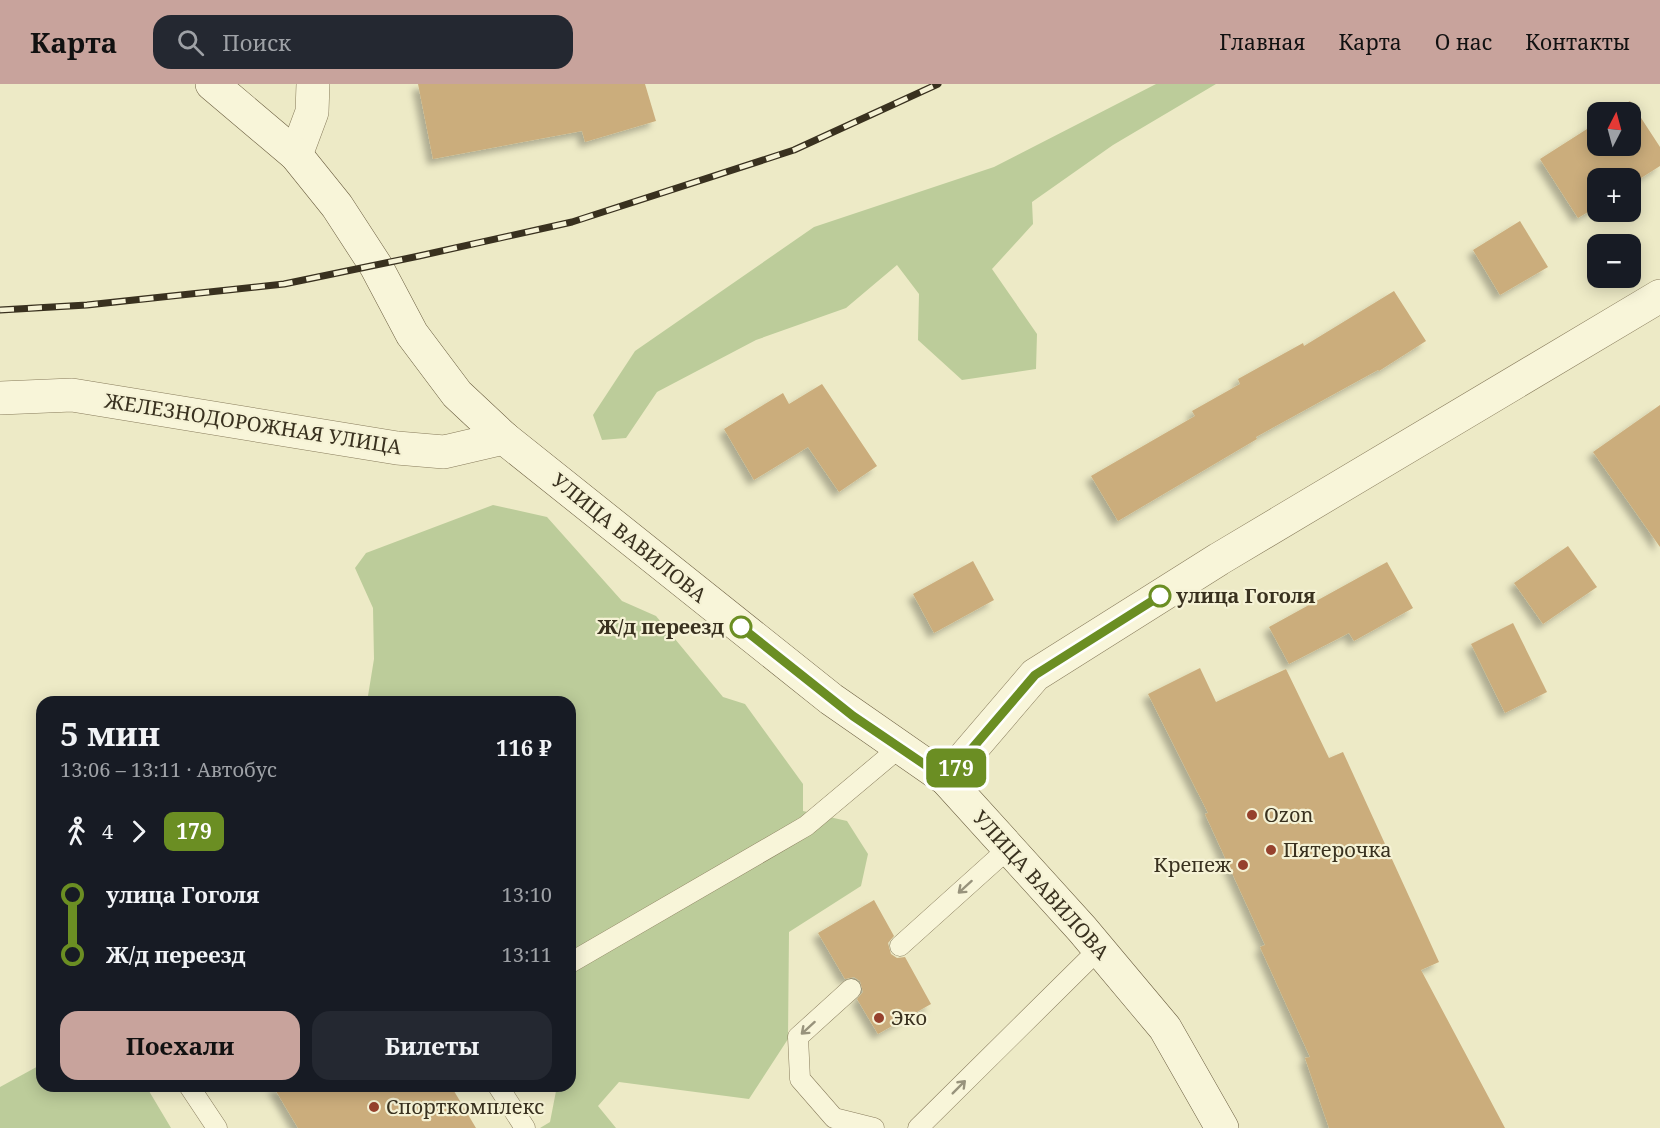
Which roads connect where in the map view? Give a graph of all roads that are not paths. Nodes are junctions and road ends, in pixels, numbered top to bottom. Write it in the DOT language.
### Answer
graph roads {
  1 [pos="212,84"];
  2 [pos="312,84"];
  3 [pos="296,155"];
  4 [pos="1660,296"];
  5 [pos="0,398"];
  6 [pos="504,438"];
  7 [pos="899,748"];
  8 [pos="946,779"];
  9 [pos="1009,848"];
  10 [pos="900,946"];
  11 [pos="1099,949"];
  12 [pos="576,960"];
  13 [pos="851,989"];
  14 [pos="193,1092"];
  15 [pos="502,1092"];
  16 [pos="217,1128"];
  17 [pos="525,1128"];
  18 [pos="873,1128"];
  19 [pos="918,1128"];
  20 [pos="1222,1128"];
  1 -- 3 [label="main road, УЛИЦА ВАВИЛОВА"];
  2 -- 3 [label="main road"];
  3 -- 6 [label="main road, УЛИЦА ВАВИЛОВА"];
  4 -- 8 [label="main road"];
  5 -- 6 [label="main road, ЖЕЛЕЗНОДОРОЖНАЯ УЛИЦА"];
  6 -- 7 [label="main road, УЛИЦА ВАВИЛОВА"];
  7 -- 8 [label="main road, УЛИЦА ВАВИЛОВА"];
  7 -- 12 [label="lane"];
  8 -- 9 [label="main road, УЛИЦА ВАВИЛОВА"];
  9 -- 10 [label="lane, one-way"];
  9 -- 11 [label="main road, УЛИЦА ВАВИЛОВА"];
  19 -- 11 [label="lane, one-way"];
  11 -- 20 [label="main road, УЛИЦА ВАВИЛОВА"];
  13 -- 18 [label="lane, one-way"];
  14 -- 16 [label="lane"];
  15 -- 17 [label="lane"];
}
